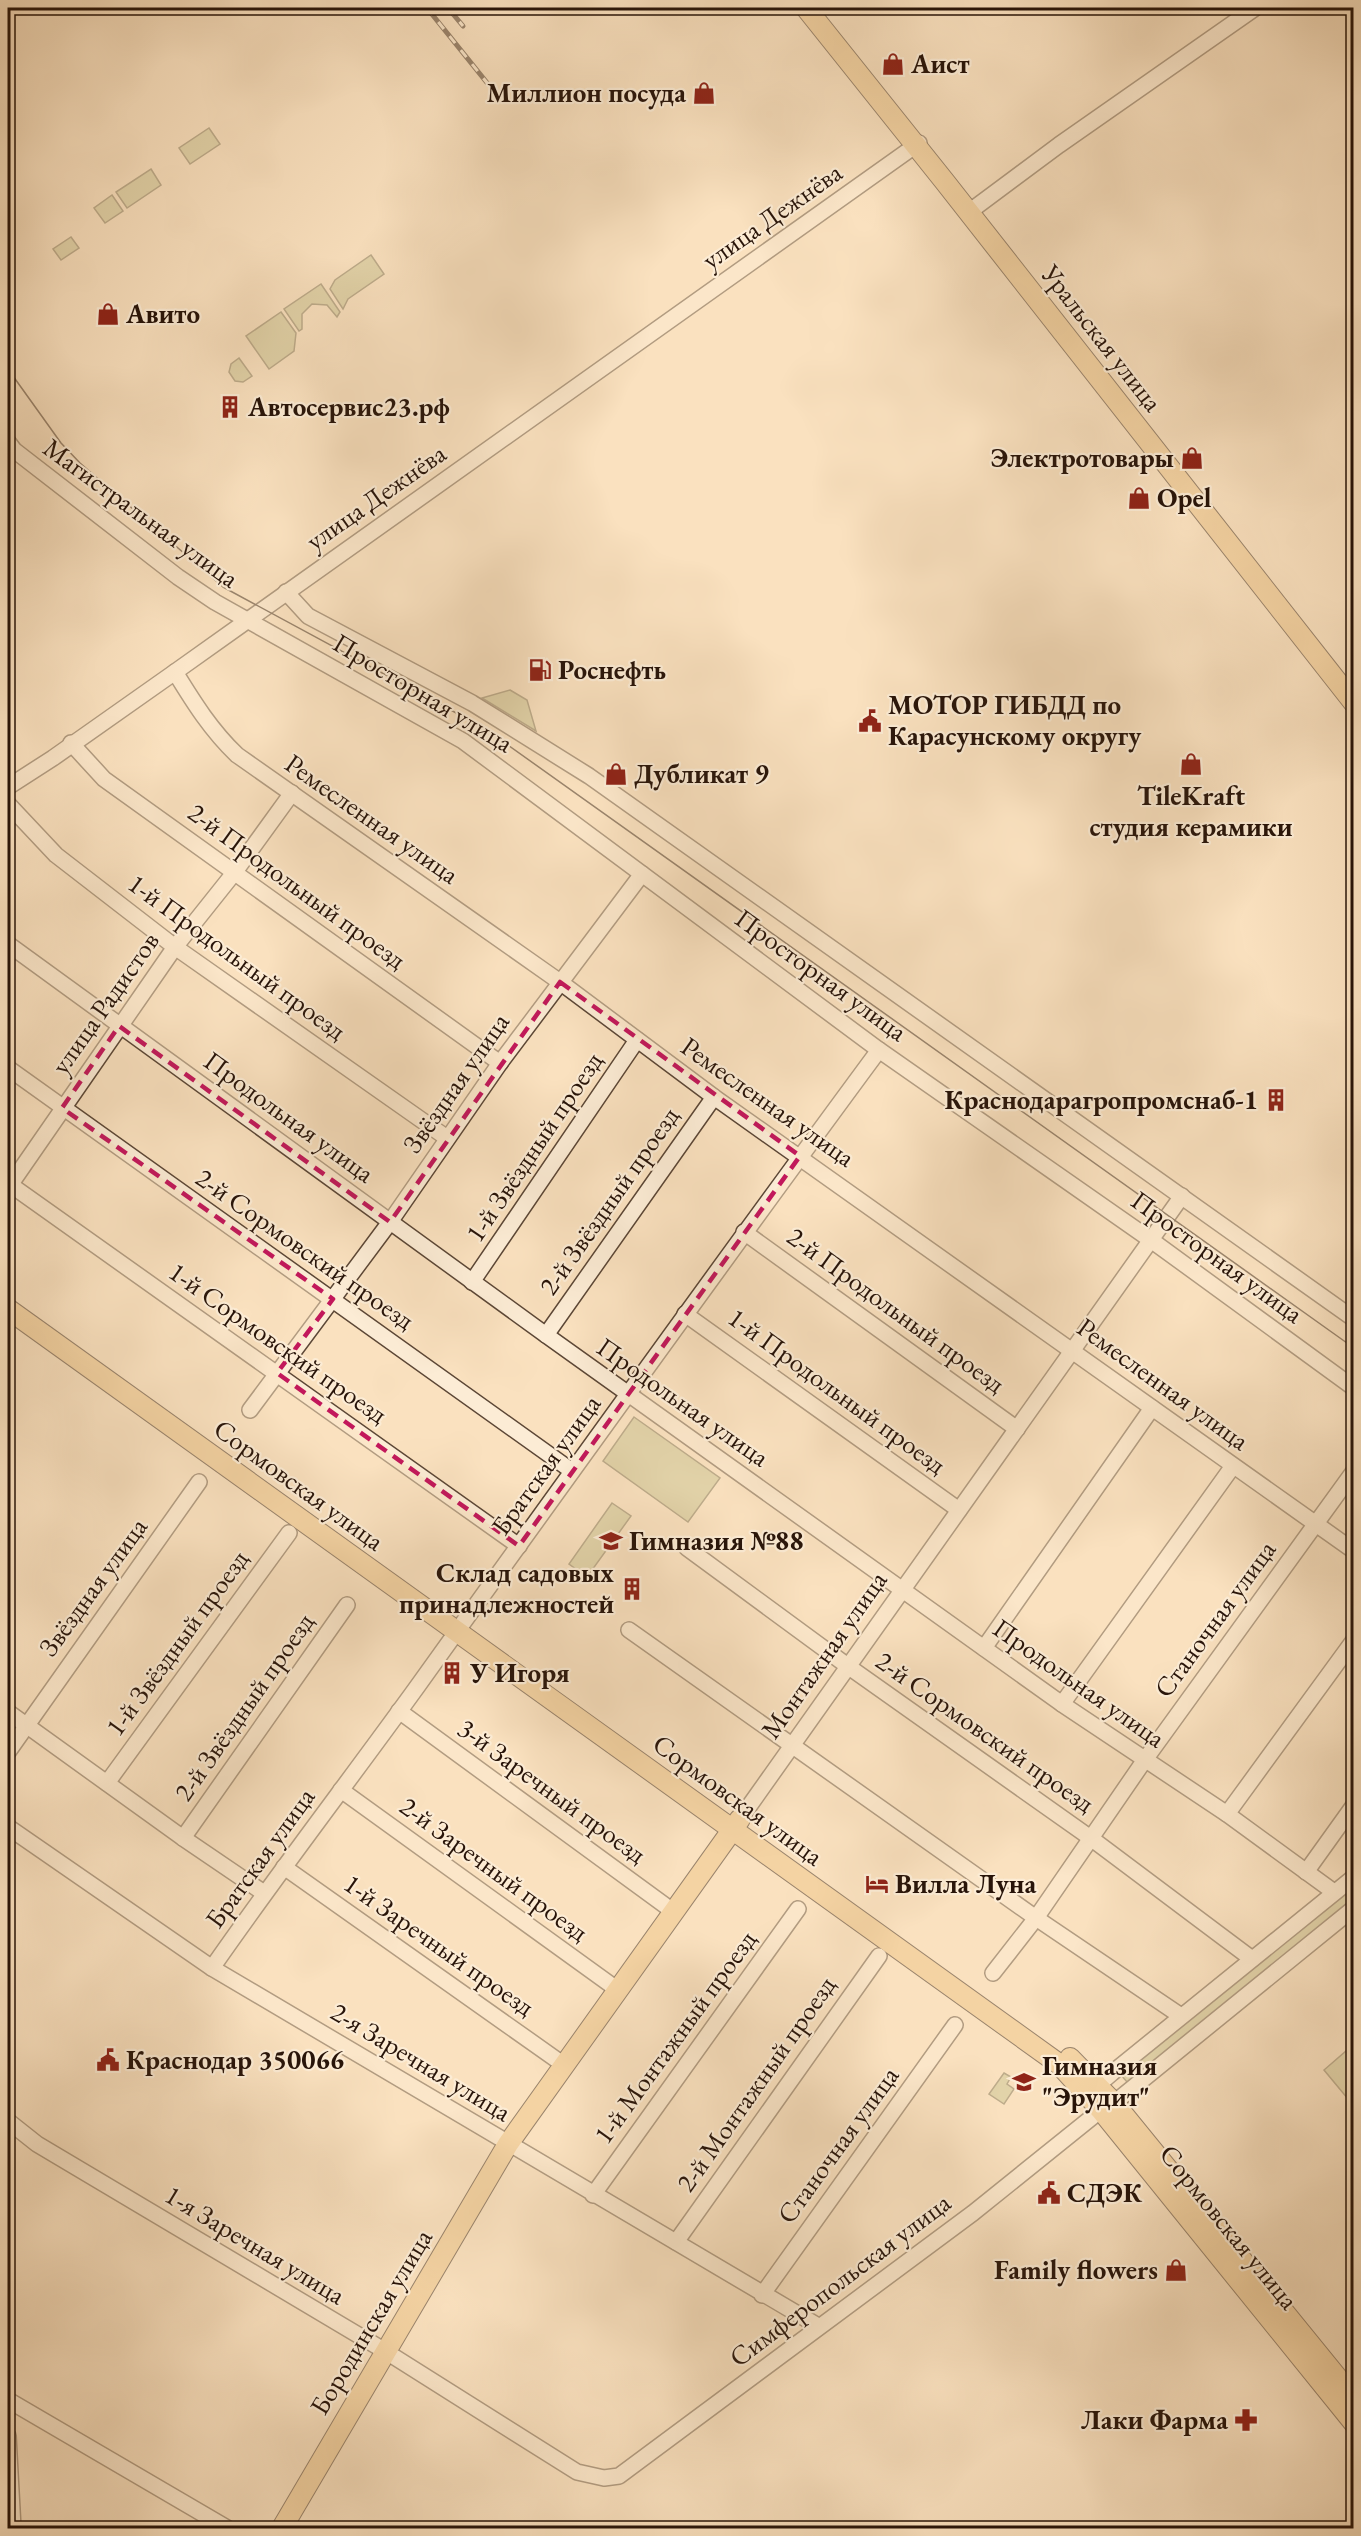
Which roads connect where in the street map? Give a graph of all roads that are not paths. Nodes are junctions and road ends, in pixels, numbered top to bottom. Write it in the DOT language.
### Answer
graph roads {
  1 [pos="807,8"];
  2 [pos="1255,8"];
  3 [pos="918,144"];
  4 [pos="970,211"];
  5 [pos="10,451"];
  6 [pos="286,592"];
  7 [pos="248,620"];
  8 [pos="1297,628"];
  9 [pos="175,672"];
  10 [pos="1353,697"];
  11 [pos="1353,703"];
  12 [pos="71,743"];
  13 [pos="8,787"];
  14 [pos="292,793"];
  15 [pos="8,804"];
  16 [pos="234,873"];
  17 [pos="642,874"];
  18 [pos="8,944"];
  19 [pos="175,947"];
  20 [pos="560,982"];
  21 [pos="119,1026"];
  22 [pos="637,1040"];
  23 [pos="879,1050"];
  24 [pos="500,1063"];
  25 [pos="8,1068"];
  26 [pos="714,1096"];
  27 [pos="62,1108"];
  28 [pos="447,1138"];
  29 [pos="800,1156"];
  30 [pos="8,1185"];
  31 [pos="1182,1196"];
  32 [pos="390,1222"];
  33 [pos="744,1232"];
  34 [pos="1151,1240"];
  35 [pos="472,1282"];
  36 [pos="8,1296"];
  37 [pos="333,1299"];
  38 [pos="8,1309"];
  39 [pos="685,1314"];
  40 [pos="1353,1319"];
  41 [pos="546,1335"];
  42 [pos="1073,1350"];
  43 [pos="277,1373"];
  44 [pos="1353,1388"];
  45 [pos="628,1394"];
  46 [pos="1152,1408"];
  47 [pos="250,1410"];
  48 [pos="1017,1429"];
  49 [pos="1233,1466"];
  50 [pos="572,1471"];
  51 [pos="1353,1471"];
  52 [pos="199,1482"];
  53 [pos="959,1510"];
  54 [pos="1316,1524"];
  55 [pos="289,1533"];
  56 [pos="519,1546"];
  57 [pos="687,1548"];
  58 [pos="1353,1551"];
  59 [pos="903,1590"];
  60 [pos="347,1605"];
  61 [pos="460,1626"];
  62 [pos="629,1630"];
  63 [pos="1353,1640"];
  64 [pos="984,1648"];
  65 [pos="849,1667"];
  66 [pos="1062,1704"];
  67 [pos="399,1711"];
  68 [pos="8,1712"];
  69 [pos="25,1724"];
  70 [pos="792,1746"];
  71 [pos="8,1752"];
  72 [pos="1144,1761"];
  73 [pos="107,1783"];
  74 [pos="341,1790"];
  75 [pos="1353,1805"];
  76 [pos="1227,1814"];
  77 [pos="736,1824"];
  78 [pos="8,1827"];
  79 [pos="183,1838"];
  80 [pos="1092,1839"];
  81 [pos="284,1867"];
  82 [pos="1306,1872"];
  83 [pos="1353,1877"];
  84 [pos="1334,1892"];
  85 [pos="264,1893"];
  86 [pos="1353,1908"];
  87 [pos="798,1909"];
  88 [pos="674,1912"];
  89 [pos="1036,1918"];
  90 [pos="879,1956"];
  91 [pos="1252,1959"];
  92 [pos="212,1968"];
  93 [pos="993,1973"];
  94 [pos="618,1990"];
  95 [pos="1181,2016"];
  96 [pos="955,2025"];
  97 [pos="564,2065"];
  98 [pos="1098,2085"];
  99 [pos="1107,2107"];
  100 [pos="8,2121"];
  101 [pos="508,2144"];
  102 [pos="593,2194"];
  103 [pos="676,2242"];
  104 [pos="762,2295"];
  105 [pos="819,2326"];
  106 [pos="385,2351"];
  107 [pos="1353,2398"];
  108 [pos="8,2400"];
  109 [pos="1353,2423"];
  110 [pos="8,2436"];
  111 [pos="604,2478"];
  112 [pos="13,2529"];
  113 [pos="227,2529"];
  114 [pos="282,2529"];
  1 -- 3 [label="main road, Уральская улица"];
  2 -- 4 [label="street"];
  3 -- 4 [label="main road, Уральская улица"];
  3 -- 6 [label="street, улица Дежнёва"];
  4 -- 8 [label="main road, Уральская улица"];
  5 -- 7 [label="street, Магистральная улица"];
  6 -- 7 [label="street, улица Дежнёва"];
  6 -- 31 [label="street, Просторная улица"];
  7 -- 9 [label="street, улица Дежнёва"];
  7 -- 17 [label="street, Просторная улица"];
  8 -- 10 [label="main road, Уральская улица"];
  8 -- 11 [label="main road, Уральская улица"];
  9 -- 12 [label="street, улица Дежнёва"];
  9 -- 14 [label="street, Ремесленная улица"];
  12 -- 13 [label="street, улица Дежнёва"];
  12 -- 16 [label="street, 2-й Продольный проезд"];
  14 -- 16 [label="street, улица Радистов"];
  14 -- 20 [label="street, Ремесленная улица"];
  15 -- 19 [label="street, 1-й Продольный проезд"];
  16 -- 19 [label="street, улица Радистов"];
  16 -- 24 [label="street, 2-й Продольный проезд"];
  17 -- 20 [label="street, Звёздная улица"];
  17 -- 23 [label="street, Просторная улица"];
  18 -- 21 [label="street, Продольная улица"];
  19 -- 21 [label="street, улица Радистов"];
  19 -- 28 [label="street, 1-й Продольный проезд"];
  20 -- 22 [label="street, Ремесленная улица"];
  20 -- 24 [label="street, Звёздная улица"];
  21 -- 27 [label="street, улица Радистов"];
  21 -- 32 [label="street, Продольная улица"];
  22 -- 26 [label="street, Ремесленная улица"];
  22 -- 35 [label="street, 1-й Звёздный проезд"];
  23 -- 29 [label="street, Братская улица"];
  23 -- 34 [label="street, Просторная улица"];
  24 -- 28 [label="street, Звёздная улица"];
  25 -- 27 [label="street, 2-й Сормовский проезд"];
  26 -- 29 [label="street, Ремесленная улица"];
  26 -- 41 [label="street, 2-й Звёздный проезд"];
  27 -- 30 [label="street, улица Радистов"];
  27 -- 37 [label="street, 2-й Сормовский проезд"];
  28 -- 32 [label="street, Звёздная улица"];
  29 -- 33 [label="street, Братская улица"];
  29 -- 42 [label="street, Ремесленная улица"];
  30 -- 43 [label="street, 1-й Сормовский проезд"];
  31 -- 34 [label="street, Монтажная улица"];
  31 -- 40 [label="street, Просторная улица"];
  32 -- 35 [label="street, Продольная улица"];
  32 -- 37 [label="street, Звёздная улица"];
  33 -- 39 [label="street, Братская улица"];
  33 -- 48 [label="street, 2-й Продольный проезд"];
  34 -- 42 [label="street, Монтажная улица"];
  34 -- 44 [label="street, Просторная улица"];
  35 -- 41 [label="street, Продольная улица"];
  36 -- 61 [label="main road, Сормовская улица"];
  37 -- 43 [label="street, Звёздная улица"];
  37 -- 50 [label="street, 2-й Сормовский проезд"];
  38 -- 61 [label="main road, Сормовская улица"];
  39 -- 45 [label="street, Братская улица"];
  39 -- 53 [label="street, 1-й Продольный проезд"];
  41 -- 45 [label="street, Продольная улица"];
  42 -- 46 [label="street, Ремесленная улица"];
  42 -- 48 [label="street, Монтажная улица"];
  43 -- 47 [label="street, Звёздная улица"];
  43 -- 56 [label="street, 1-й Сормовский проезд"];
  45 -- 50 [label="street, Братская улица"];
  45 -- 59 [label="street, Продольная улица"];
  46 -- 49 [label="street, Ремесленная улица"];
  46 -- 64 [label="street"];
  48 -- 53 [label="street, Монтажная улица"];
  49 -- 54 [label="street, Ремесленная улица"];
  49 -- 66 [label="street"];
  50 -- 56 [label="street, Братская улица"];
  51 -- 54 [label="street, Станочная улица"];
  52 -- 69 [label="street, Звёздная улица"];
  53 -- 59 [label="street, Монтажная улица"];
  54 -- 58 [label="street, Ремесленная улица"];
  54 -- 72 [label="street, Станочная улица"];
  55 -- 73 [label="street, 1-й Звёздный проезд"];
  56 -- 61 [label="street, Братская улица"];
  57 -- 65 [label="street, 2-й Сормовский проезд"];
  59 -- 64 [label="street, Продольная улица"];
  59 -- 65 [label="street, Монтажная улица"];
  60 -- 79 [label="street, 2-й Звёздный проезд"];
  61 -- 67 [label="street, Братская улица"];
  61 -- 77 [label="main road, Сормовская улица"];
  62 -- 70 [label="street"];
  63 -- 76 [label="street"];
  64 -- 66 [label="street, Продольная улица"];
  65 -- 70 [label="street, Монтажная улица"];
  65 -- 80 [label="street, 2-й Сормовский проезд"];
  66 -- 72 [label="street, Продольная улица"];
  67 -- 74 [label="street, Братская улица"];
  67 -- 88 [label="street, 3-й Заречный проезд"];
  68 -- 69 [label="street"];
  69 -- 71 [label="street, Звёздная улица"];
  69 -- 73 [label="street"];
  70 -- 77 [label="street, Монтажная улица"];
  70 -- 89 [label="street"];
  72 -- 76 [label="street, Продольная улица"];
  72 -- 80 [label="street, Станочная улица"];
  73 -- 79 [label="street"];
  74 -- 81 [label="street, Братская улица"];
  74 -- 94 [label="street, 2-й Заречный проезд"];
  75 -- 82 [label="street"];
  76 -- 82 [label="street, Продольная улица"];
  77 -- 88 [label="main road, Монтажная улица"];
  77 -- 98 [label="main road, Сормовская улица"];
  77 -- 99 [label="main road, Сормовская улица"];
  78 -- 92 [label="street, 2-я Заречная улица"];
  79 -- 85 [label="street"];
  80 -- 89 [label="street, Станочная улица"];
  80 -- 91 [label="street, 2-й Сормовский проезд"];
  81 -- 85 [label="street, Братская улица"];
  81 -- 97 [label="street, 1-й Заречный проезд"];
  82 -- 84 [label="street, Продольная улица"];
  83 -- 84 [label="street"];
  84 -- 91 [label="street"];
  85 -- 92 [label="street, Братская улица"];
  86 -- 99 [label="street, Симферопольская улица"];
  87 -- 102 [label="street, 1-й Монтажный проезд"];
  88 -- 94 [label="main road, Монтажная улица"];
  89 -- 93 [label="street, Станочная улица"];
  89 -- 95 [label="street"];
  90 -- 103 [label="street, 2-й Монтажный проезд"];
  91 -- 95 [label="street"];
  92 -- 101 [label="street, 2-я Заречная улица"];
  94 -- 97 [label="main road, Монтажная улица"];
  95 -- 98 [label="street"];
  96 -- 104 [label="street, Станочная улица"];
  97 -- 101 [label="main road, Монтажная улица"];
  98 -- 99 [label="main road, Сормовская улица"];
  99 -- 105 [label="street, Симферопольская улица"];
  99 -- 107 [label="main road, Сормовская улица"];
  99 -- 109 [label="main road, Сормовская улица"];
  100 -- 106 [label="street, 1-я Заречная улица"];
  101 -- 102 [label="street, 2-я Заречная улица"];
  101 -- 106 [label="main road, Бородинская улица"];
  102 -- 103 [label="street, 2-я Заречная улица"];
  103 -- 104 [label="street, 2-я Заречная улица"];
  104 -- 105 [label="street, 2-я Заречная улица"];
  105 -- 111 [label="street, Симферопольская улица"];
  106 -- 111 [label="street, 1-я Заречная улица"];
  106 -- 114 [label="main road, Бородинская улица"];
  108 -- 113 [label="street"];
  110 -- 112 [label="street"];
}
